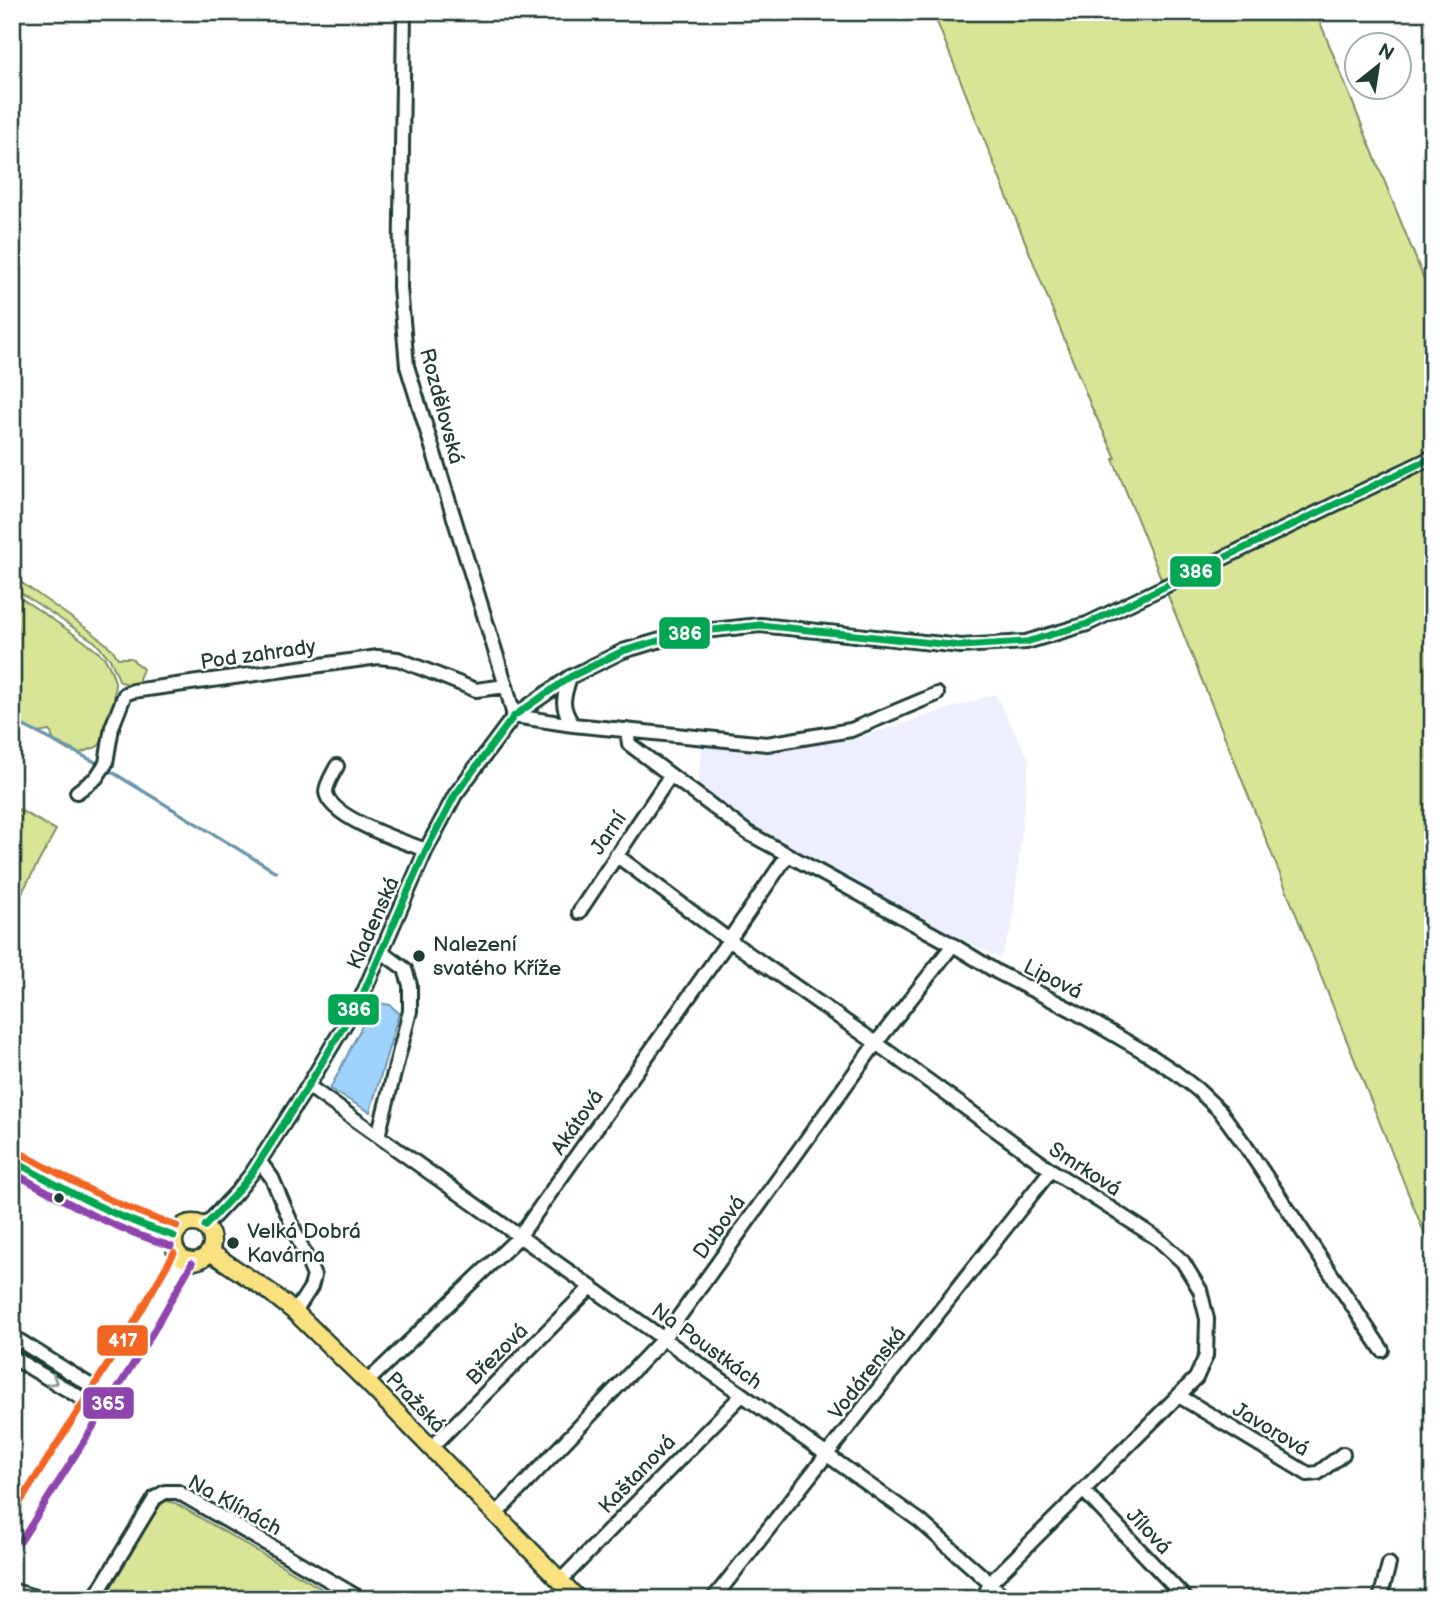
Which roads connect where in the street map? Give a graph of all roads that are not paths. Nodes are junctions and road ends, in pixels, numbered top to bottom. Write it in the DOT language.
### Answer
graph roads {
  1 [pos="404,12"];
  2 [pos="1433,457"];
  3 [pos="570,677"];
  4 [pos="506,686"];
  5 [pos="937,694"];
  6 [pos="514,716"];
  7 [pos="573,725"];
  8 [pos="627,730"];
  9 [pos="337,766"];
  10 [pos="670,776"];
  11 [pos="77,792"];
  12 [pos="426,850"];
  13 [pos="617,855"];
  14 [pos="787,856"];
  15 [pos="579,912"];
  16 [pos="729,940"];
  17 [pos="953,945"];
  18 [pos="382,952"];
  19 [pos="876,1043"];
  20 [pos="308,1086"];
  21 [pos="378,1136"];
  22 [pos="12,1160"];
  23 [pos="260,1162"];
  24 [pos="1051,1170"];
  25 [pos="205,1226"];
  26 [pos="174,1236"];
  27 [pos="519,1237"];
  28 [pos="210,1252"];
  29 [pos="183,1258"];
  30 [pos="591,1287"];
  31 [pos="295,1312"];
  32 [pos="13,1336"];
  33 [pos="663,1339"];
  34 [pos="1382,1350"];
  35 [pos="12,1352"];
  36 [pos="12,1357"];
  37 [pos="367,1382"];
  38 [pos="96,1389"];
  39 [pos="742,1395"];
  40 [pos="1179,1396"];
  41 [pos="93,1405"];
  42 [pos="431,1448"];
  43 [pos="1343,1454"];
  44 [pos="827,1455"];
  45 [pos="1083,1490"];
  46 [pos="496,1514"];
  47 [pos="12,1535"];
  48 [pos="1389,1564"];
  49 [pos="560,1581"];
  50 [pos="990,1583"];
  51 [pos="12,1590"];
  52 [pos="42,1599"];
  53 [pos="94,1599"];
  54 [pos="361,1599"];
  55 [pos="578,1599"];
  56 [pos="713,1599"];
  57 [pos="982,1599"];
  58 [pos="1006,1599"];
  59 [pos="1186,1599"];
  60 [pos="1380,1599"];
  1 -- 4 [label="street, Rozdělovská"];
  2 -- 3 [label="street, Kladenská"];
  3 -- 6 [label="street, Kladenská"];
  3 -- 7 [label="street"];
  4 -- 6 [label="street, Rozdělovská"];
  4 -- 11 [label="street, Pod zahrady"];
  5 -- 8 [label="street"];
  6 -- 7 [label="street"];
  6 -- 12 [label="street, Kladenská"];
  7 -- 8 [label="street"];
  8 -- 10 [label="street, Lipová"];
  9 -- 12 [label="street"];
  10 -- 13 [label="street, Jarní"];
  10 -- 14 [label="street, Lipová"];
  12 -- 18 [label="street, Kladenská"];
  13 -- 15 [label="street, Jarní"];
  13 -- 16 [label="street, Smrková"];
  14 -- 16 [label="street, Akátová"];
  14 -- 17 [label="street, Lipová"];
  16 -- 19 [label="street, Smrková"];
  16 -- 27 [label="street, Akátová"];
  17 -- 19 [label="street, Dubová"];
  17 -- 34 [label="street, Lipová"];
  18 -- 20 [label="street, Kladenská"];
  18 -- 21 [label="street"];
  19 -- 24 [label="street, Smrková"];
  19 -- 33 [label="street, Dubová"];
  20 -- 21 [label="street, Na Poustkách"];
  20 -- 23 [label="street, Kladenská"];
  21 -- 27 [label="street, Na Poustkách"];
  22 -- 26 [label="main road"];
  23 -- 25 [label="street, Kladenská"];
  23 -- 31 [label="street"];
  24 -- 40 [label="street, Smrková"];
  24 -- 44 [label="street, Vodárenská"];
  25 -- 26 [label="main road"];
  25 -- 28 [label="main road"];
  26 -- 29 [label="main road"];
  27 -- 30 [label="street, Na Poustkách"];
  27 -- 37 [label="street, Akátová"];
  28 -- 29 [label="main road"];
  28 -- 31 [label="main road, Pražská"];
  29 -- 38 [label="street"];
  30 -- 33 [label="street, Na Poustkách"];
  30 -- 42 [label="street, Březová"];
  31 -- 37 [label="main road, Pražská"];
  32 -- 35 [label="street"];
  32 -- 38 [label="street"];
  33 -- 39 [label="street, Na Poustkách"];
  33 -- 46 [label="street, Dubová"];
  36 -- 41 [label="street, one-way"];
  37 -- 42 [label="main road, Pražská"];
  38 -- 41 [label="street"];
  39 -- 44 [label="street, Na Poustkách"];
  39 -- 49 [label="street, Kaštanová"];
  40 -- 43 [label="street, Javorová"];
  40 -- 45 [label="street, Smrková"];
  41 -- 47 [label="street"];
  42 -- 46 [label="main road, Pražská"];
  44 -- 50 [label="street, Na Poustkách"];
  44 -- 56 [label="street, Vodárenská"];
  45 -- 50 [label="street, Smrková"];
  45 -- 59 [label="street, Jílová"];
  46 -- 49 [label="main road, Pražská"];
  48 -- 60 [label="street"];
  49 -- 55 [label="main road, Pražská"];
  50 -- 57 [label="street, Smrková"];
  50 -- 58 [label="street, Na Poustkách"];
  51 -- 52 [label="street"];
  53 -- 54 [label="street, Na Klínách"];
}
